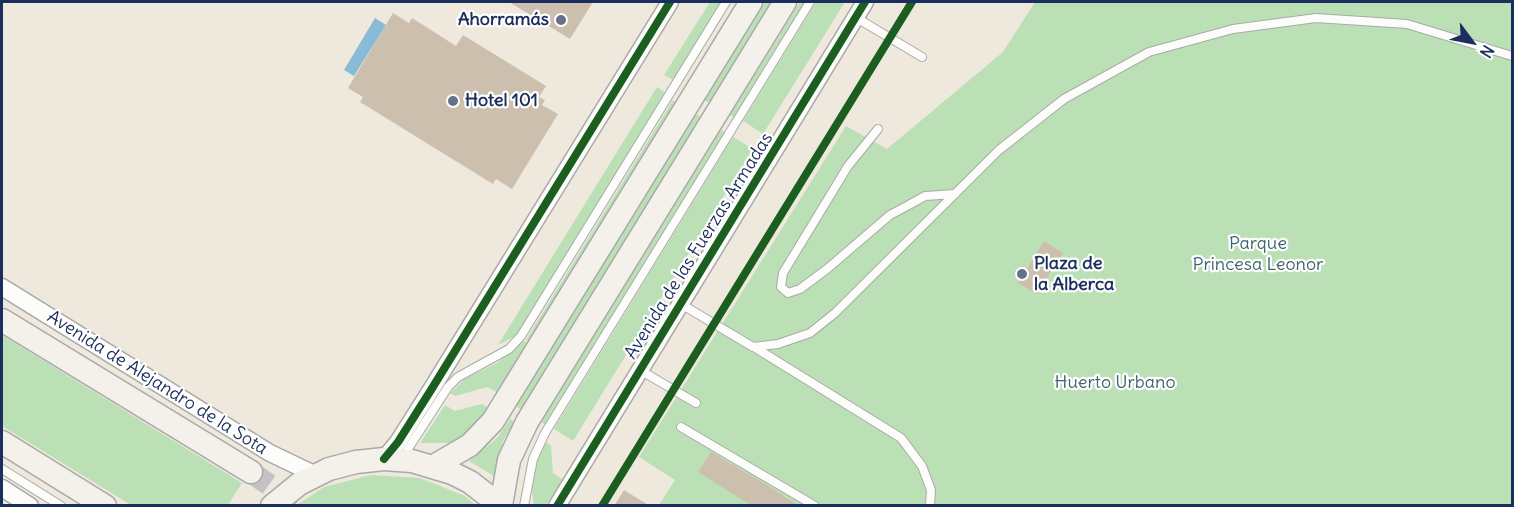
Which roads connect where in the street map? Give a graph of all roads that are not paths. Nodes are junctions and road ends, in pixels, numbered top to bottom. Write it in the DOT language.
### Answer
graph roads {
  1 [pos="670,2"];
  2 [pos="726,2"];
  3 [pos="751,2"];
  4 [pos="785,2"];
  5 [pos="810,2"];
  6 [pos="865,2"];
  7 [pos="855,17"];
  8 [pos="1512,56"];
  9 [pos="922,57"];
  10 [pos="878,129"];
  11 [pos="955,194"];
  12 [pos="2,287"];
  13 [pos="681,304"];
  14 [pos="2,320"];
  15 [pos="753,347"];
  16 [pos="640,370"];
  17 [pos="696,404"];
  18 [pos="681,427"];
  19 [pos="2,442"];
  20 [pos="392,459"];
  21 [pos="434,466"];
  22 [pos="2,469"];
  23 [pos="251,472"];
  24 [pos="316,475"];
  25 [pos="2,488"];
  26 [pos="501,505"];
  27 [pos="30,506"];
  28 [pos="61,506"];
  29 [pos="105,506"];
  30 [pos="272,506"];
  31 [pos="524,506"];
  32 [pos="557,506"];
  33 [pos="814,506"];
  34 [pos="930,506"];
  1 -- 20 [label="street"];
  2 -- 20 [label="lane"];
  3 -- 21 [label="street"];
  4 -- 26 [label="street"];
  5 -- 31 [label="lane, Avenida de las Fuerzas Armadas"];
  6 -- 7 [label="street, Avenida de las Fuerzas Armadas"];
  7 -- 9 [label="lane"];
  7 -- 13 [label="street, Avenida de las Fuerzas Armadas"];
  8 -- 11 [label="lane"];
  10 -- 11 [label="lane"];
  11 -- 15 [label="lane"];
  12 -- 24 [label="street, Avenida de Alejandro de la Sota"];
  13 -- 15 [label="lane"];
  13 -- 16 [label="street, Avenida de las Fuerzas Armadas"];
  14 -- 23 [label="street, Avenida de Alejandro de la Sota"];
  15 -- 34 [label="lane"];
  16 -- 17 [label="lane"];
  16 -- 32 [label="street, Avenida de las Fuerzas Armadas"];
  18 -- 33 [label="lane"];
  19 -- 29 [label="street"];
  20 -- 21 [label="street"];
  20 -- 24 [label="street"];
  21 -- 26 [label="street"];
  22 -- 28 [label="lane"];
  24 -- 30 [label="street"];
  25 -- 27 [label="street"];
}
